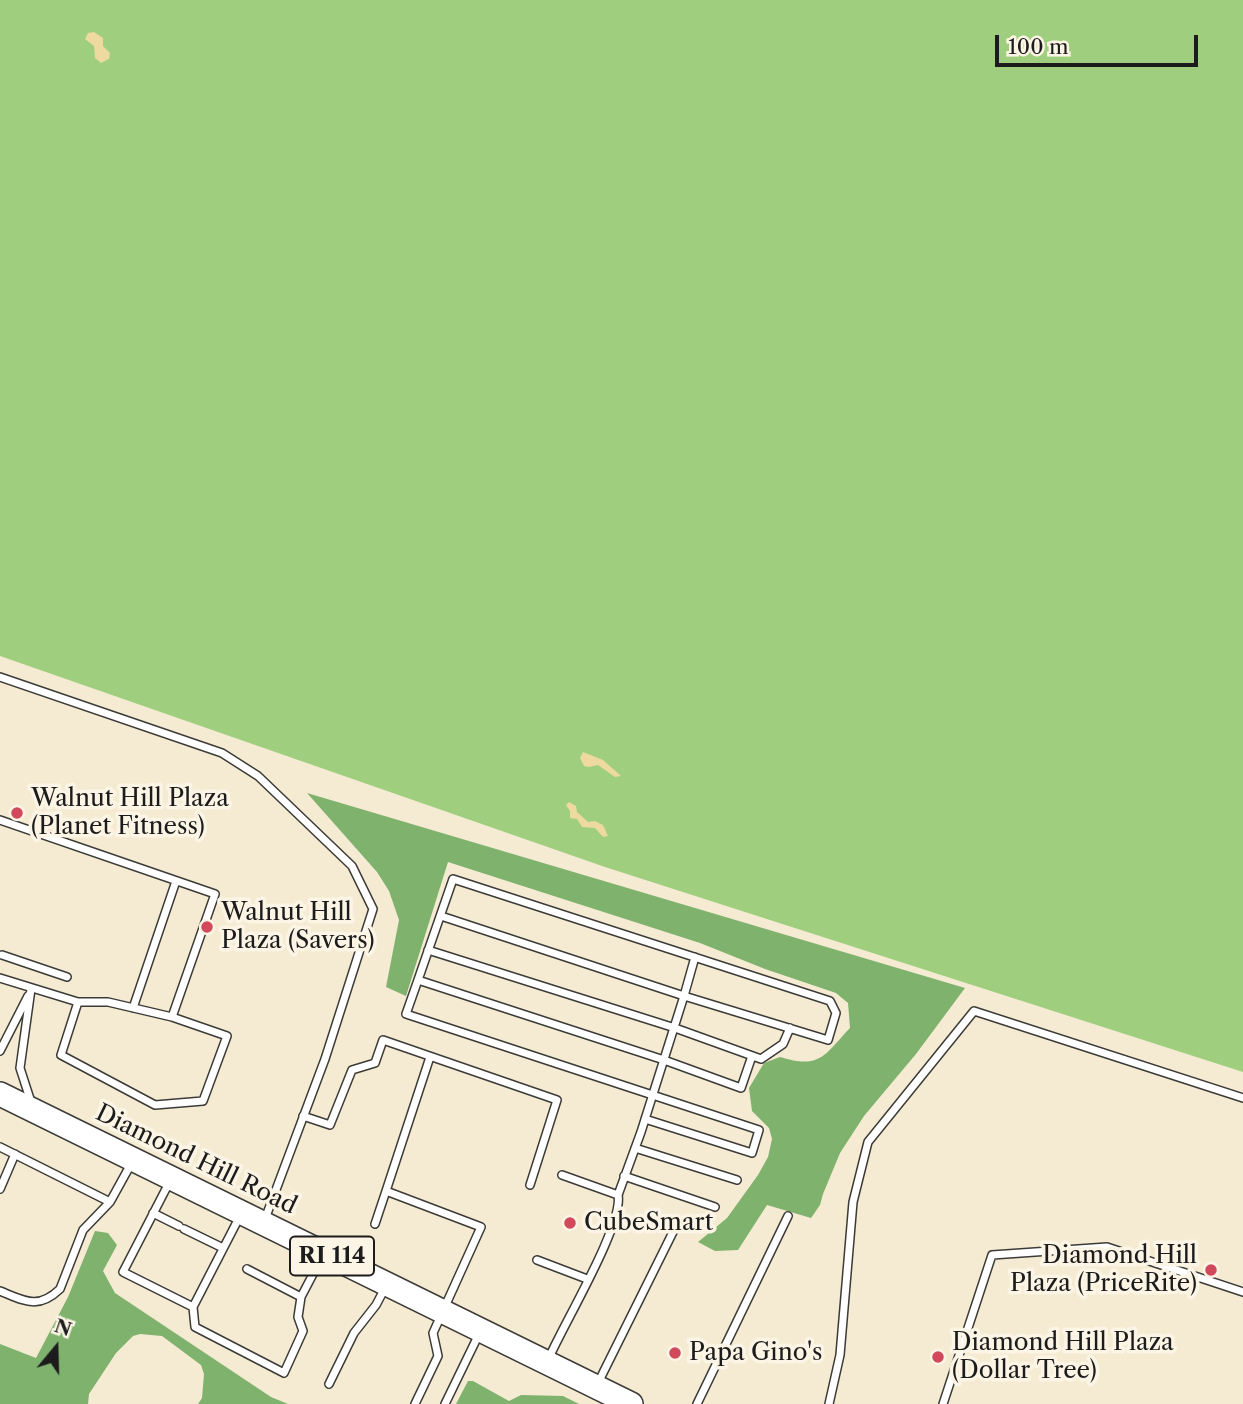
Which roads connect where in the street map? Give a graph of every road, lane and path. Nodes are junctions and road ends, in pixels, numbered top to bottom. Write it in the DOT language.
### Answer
graph roads {
  1 [pos="0,677"];
  2 [pos="0,820"];
  3 [pos="176,881"];
  4 [pos="441,916"];
  5 [pos="428,950"];
  6 [pos="2,955"];
  7 [pos="695,957"];
  8 [pos="68,977"];
  9 [pos="0,978"];
  10 [pos="418,980"];
  11 [pos="31,989"];
  12 [pos="684,996"];
  13 [pos="78,1002"];
  14 [pos="134,1008"];
  15 [pos="172,1017"];
  16 [pos="675,1028"];
  17 [pos="790,1028"];
  18 [pos="0,1051"];
  19 [pos="752,1056"];
  20 [pos="430,1057"];
  21 [pos="664,1060"];
  22 [pos="0,1094"];
  23 [pos="651,1095"];
  24 [pos="1243,1098"];
  25 [pos="33,1109"];
  26 [pos="303,1116"];
  27 [pos="645,1119"];
  28 [pos="635,1147"];
  29 [pos="1,1149"];
  30 [pos="15,1154"];
  31 [pos="134,1158"];
  32 [pos="562,1175"];
  33 [pos="624,1176"];
  34 [pos="172,1177"];
  35 [pos="737,1180"];
  36 [pos="530,1185"];
  37 [pos="0,1189"];
  38 [pos="386,1191"];
  39 [pos="618,1195"];
  40 [pos="110,1202"];
  41 [pos="715,1207"];
  42 [pos="242,1212"];
  43 [pos="153,1213"];
  44 [pos="788,1216"];
  45 [pos="264,1223"];
  46 [pos="375,1224"];
  47 [pos="674,1230"];
  48 [pos="223,1248"];
  49 [pos="324,1252"];
  50 [pos="537,1260"];
  51 [pos="247,1269"];
  52 [pos="587,1279"];
  53 [pos="387,1284"];
  54 [pos="0,1291"];
  55 [pos="1243,1292"];
  56 [pos="301,1297"];
  57 [pos="193,1307"];
  58 [pos="443,1311"];
  59 [pos="481,1330"];
  60 [pos="547,1362"];
  61 [pos="330,1384"];
  62 [pos="596,1386"];
  63 [pos="415,1404"];
  64 [pos="445,1404"];
  65 [pos="631,1404"];
  66 [pos="697,1404"];
  67 [pos="829,1404"];
  68 [pos="943,1404"];
  1 -- 26 [label="lane"];
  2 -- 3 [label="lane"];
  3 -- 14 [label="lane"];
  3 -- 15 [label="lane"];
  4 -- 5 [label="lane"];
  4 -- 7 [label="lane"];
  4 -- 12 [label="lane"];
  5 -- 10 [label="lane"];
  5 -- 16 [label="lane"];
  6 -- 8 [label="lane"];
  7 -- 12 [label="lane"];
  7 -- 17 [label="lane"];
  9 -- 11 [label="lane"];
  10 -- 21 [label="lane"];
  10 -- 23 [label="lane"];
  11 -- 13 [label="lane"];
  11 -- 18 [label="lane"];
  11 -- 25 [label="lane"];
  12 -- 16 [label="lane"];
  12 -- 17 [label="lane"];
  13 -- 14 [label="lane"];
  13 -- 15 [label="lane"];
  14 -- 15 [label="lane"];
  16 -- 19 [label="lane"];
  16 -- 21 [label="lane"];
  17 -- 19 [label="lane"];
  19 -- 21 [label="lane"];
  20 -- 26 [label="lane"];
  20 -- 36 [label="lane"];
  20 -- 38 [label="lane"];
  21 -- 23 [label="lane"];
  22 -- 25 [label="main road, Diamond Hill Road / RI 114"];
  23 -- 27 [label="lane"];
  23 -- 27 [label="lane"];
  24 -- 67 [label="lane"];
  25 -- 31 [label="main road, Diamond Hill Road / RI 114"];
  26 -- 45 [label="lane"];
  27 -- 28 [label="lane"];
  28 -- 33 [label="lane"];
  28 -- 35 [label="lane"];
  29 -- 30 [label="lane"];
  30 -- 37 [label="lane"];
  30 -- 40 [label="lane"];
  31 -- 34 [label="main road, Diamond Hill Road / RI 114"];
  31 -- 40 [label="lane"];
  32 -- 39 [label="lane"];
  33 -- 39 [label="lane"];
  33 -- 41 [label="lane"];
  34 -- 42 [label="main road, Diamond Hill Road / RI 114"];
  34 -- 43 [label="lane"];
  38 -- 46 [label="lane"];
  38 -- 58 [label="lane"];
  39 -- 52 [label="lane"];
  40 -- 54 [label="lane"];
  42 -- 45 [label="main road, Diamond Hill Road / RI 114"];
  42 -- 48 [label="lane"];
  43 -- 48 [label="lane"];
  43 -- 57 [label="lane"];
  44 -- 66 [label="lane"];
  45 -- 49 [label="main road, Diamond Hill Road / RI 114"];
  47 -- 62 [label="lane"];
  48 -- 57 [label="lane"];
  49 -- 53 [label="main road, Diamond Hill Road / RI 114"];
  49 -- 56 [label="lane"];
  50 -- 52 [label="lane"];
  51 -- 56 [label="lane"];
  52 -- 60 [label="lane"];
  53 -- 58 [label="main road, Diamond Hill Road / RI 114"];
  53 -- 61 [label="lane"];
  55 -- 68 [label="lane"];
  56 -- 57 [label="lane"];
  58 -- 59 [label="main road, Diamond Hill Road / RI 114"];
  58 -- 63 [label="lane"];
  59 -- 60 [label="main road, Diamond Hill Road / RI 114"];
  59 -- 64 [label="lane"];
  60 -- 62 [label="main road, Diamond Hill Road / RI 114"];
  62 -- 65 [label="main road, Diamond Hill Road / RI 114"];
}
